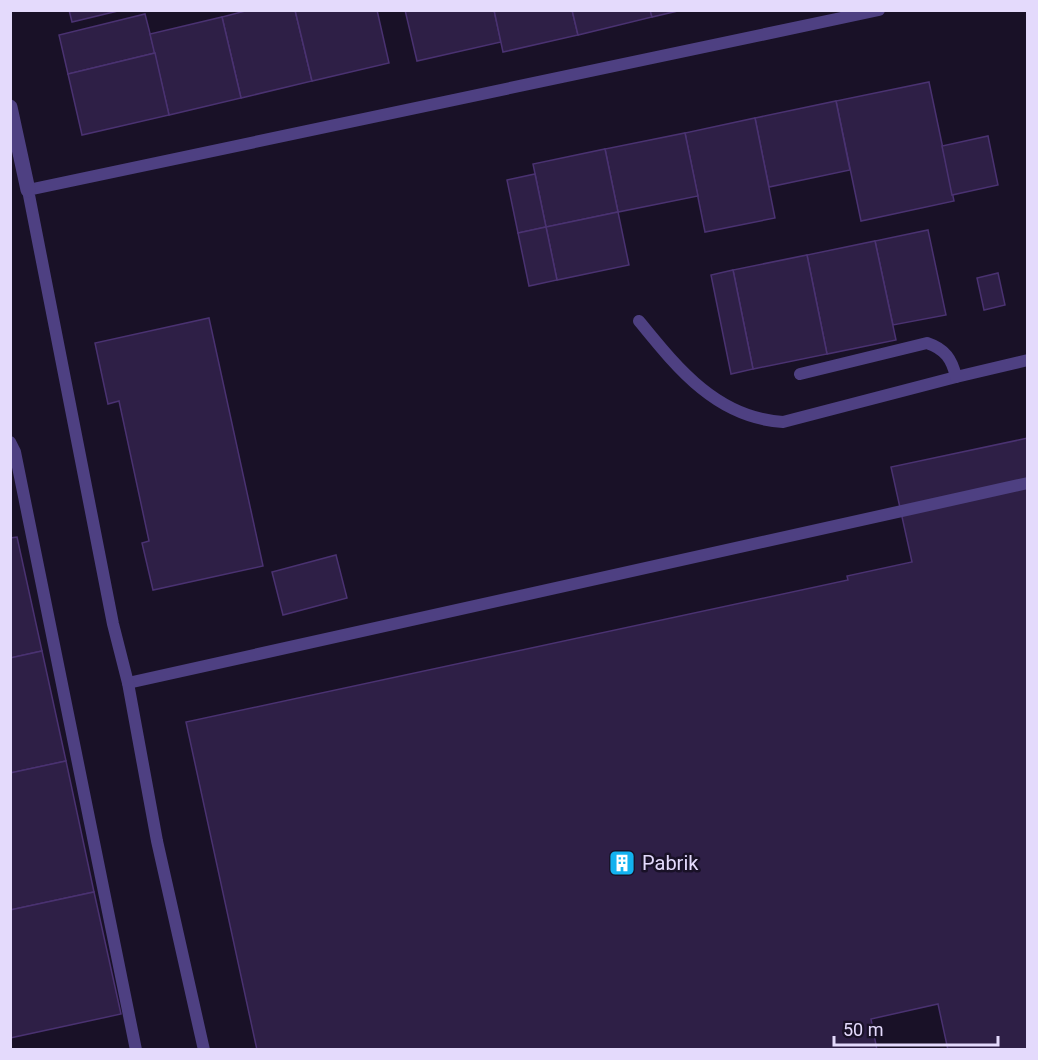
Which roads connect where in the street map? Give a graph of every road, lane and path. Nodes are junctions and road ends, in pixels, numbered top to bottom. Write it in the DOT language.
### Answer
graph roads {
  1 [pos="879,10"];
  2 [pos="10,107"];
  3 [pos="28,190"];
  4 [pos="639,321"];
  5 [pos="1028,360"];
  6 [pos="800,374"];
  7 [pos="956,377"];
  8 [pos="10,442"];
  9 [pos="1028,483"];
  10 [pos="128,683"];
  11 [pos="136,1050"];
  12 [pos="204,1050"];
  1 -- 3 [label="lane"];
  2 -- 3 [label="street"];
  3 -- 10 [label="lane"];
  4 -- 7 [label="lane"];
  5 -- 7 [label="lane"];
  6 -- 7 [label="lane"];
  8 -- 11 [label="lane"];
  9 -- 10 [label="lane"];
  10 -- 12 [label="lane"];
}
